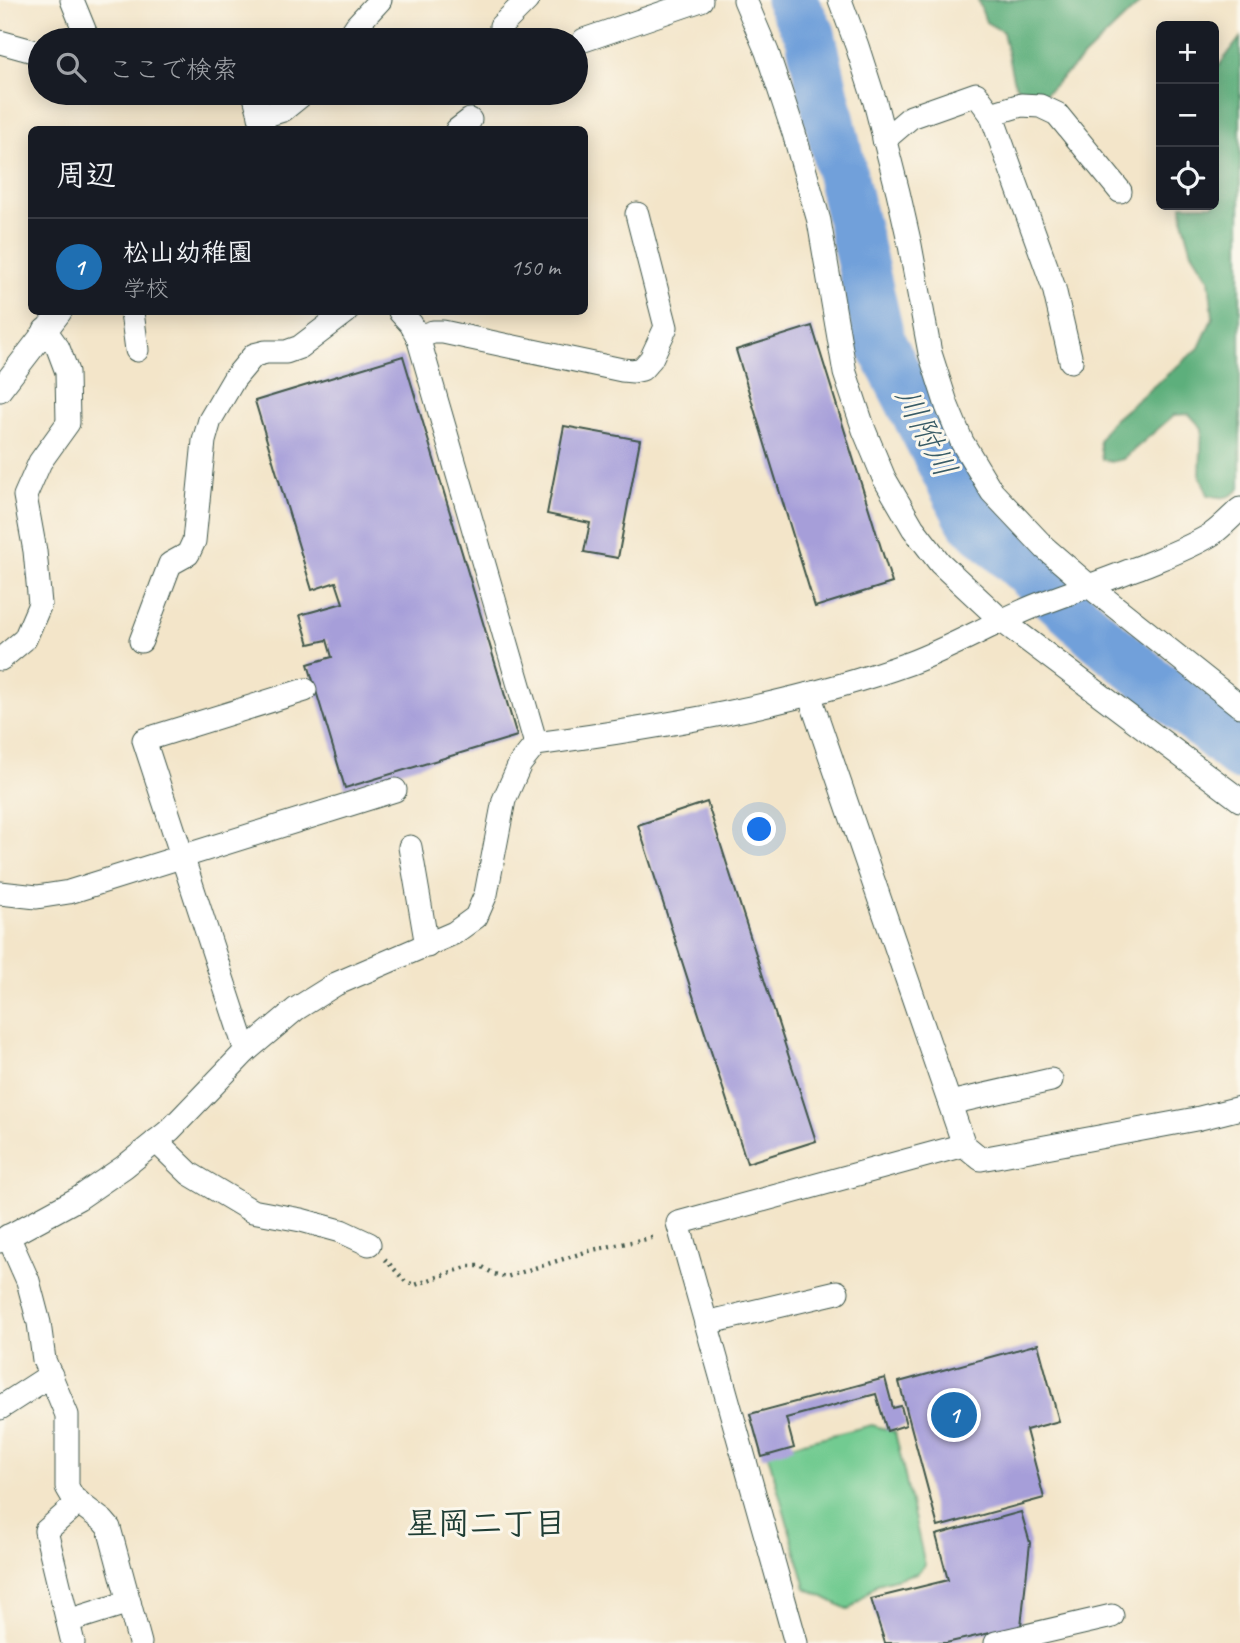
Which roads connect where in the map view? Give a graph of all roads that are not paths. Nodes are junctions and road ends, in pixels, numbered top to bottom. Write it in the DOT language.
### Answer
graph roads {
  1 [pos="72,0"];
  2 [pos="380,0"];
  3 [pos="527,0"];
  4 [pos="701,0"];
  5 [pos="746,0"];
  6 [pos="840,0"];
  7 [pos="501,26"];
  8 [pos="83,28"];
  9 [pos="355,28"];
  10 [pos="588,39"];
  11 [pos="0,42"];
  12 [pos="28,50"];
  13 [pos="257,105"];
  14 [pos="289,105"];
  15 [pos="991,114"];
  16 [pos="262,123"];
  17 [pos="884,140"];
  18 [pos="1120,191"];
  19 [pos="637,214"];
  20 [pos="58,315"];
  21 [pos="132,315"];
  22 [pos="342,315"];
  23 [pos="403,315"];
  24 [pos="45,330"];
  25 [pos="418,337"];
  26 [pos="137,350"];
  27 [pos="1071,361"];
  28 [pos="0,390"];
  29 [pos="1240,509"];
  30 [pos="1231,529"];
  31 [pos="1081,589"];
  32 [pos="1007,617"];
  33 [pos="142,641"];
  34 [pos="1,659"];
  35 [pos="305,690"];
  36 [pos="809,694"];
  37 [pos="1240,706"];
  38 [pos="536,744"];
  39 [pos="395,790"];
  40 [pos="1240,800"];
  41 [pos="410,847"];
  42 [pos="183,857"];
  43 [pos="0,893"];
  44 [pos="426,946"];
  45 [pos="246,1051"];
  46 [pos="1051,1080"];
  47 [pos="950,1103"];
  48 [pos="1240,1108"];
  49 [pos="156,1142"];
  50 [pos="964,1145"];
  51 [pos="4,1239"];
  52 [pos="369,1244"];
  53 [pos="837,1292"];
  54 [pos="706,1323"];
  55 [pos="51,1375"];
  56 [pos="0,1408"];
  57 [pos="79,1502"];
  58 [pos="129,1602"];
  59 [pos="1112,1616"];
  60 [pos="71,1632"];
  61 [pos="140,1643"];
  62 [pos="796,1643"];
  63 [pos="996,1643"];
  1 -- 8 [label="street"];
  2 -- 9 [label="street"];
  3 -- 7 [label="street"];
  4 -- 10 [label="street"];
  5 -- 32 [label="street"];
  6 -- 17 [label="street"];
  11 -- 12 [label="street"];
  13 -- 16 [label="street"];
  14 -- 16 [label="street"];
  15 -- 17 [label="street"];
  15 -- 18 [label="street"];
  15 -- 27 [label="street"];
  17 -- 31 [label="street"];
  19 -- 25 [label="street"];
  20 -- 24 [label="street"];
  21 -- 26 [label="street"];
  22 -- 33 [label="street"];
  23 -- 25 [label="street"];
  24 -- 28 [label="street"];
  24 -- 34 [label="street"];
  25 -- 38 [label="street"];
  29 -- 30 [label="street"];
  30 -- 31 [label="street"];
  31 -- 32 [label="street"];
  31 -- 37 [label="street"];
  32 -- 36 [label="street"];
  32 -- 40 [label="street"];
  35 -- 42 [label="street"];
  36 -- 38 [label="street"];
  36 -- 47 [label="street"];
  38 -- 44 [label="street"];
  39 -- 42 [label="street"];
  41 -- 44 [label="street"];
  42 -- 43 [label="street"];
  42 -- 45 [label="street"];
  44 -- 45 [label="street"];
  45 -- 49 [label="street"];
  46 -- 47 [label="street"];
  47 -- 50 [label="street"];
  48 -- 50 [label="street"];
  49 -- 51 [label="street"];
  49 -- 52 [label="street"];
  50 -- 54 [label="street"];
  51 -- 55 [label="street"];
  53 -- 54 [label="street"];
  54 -- 62 [label="street"];
  55 -- 56 [label="street"];
  55 -- 57 [label="street"];
  57 -- 58 [label="street"];
  57 -- 60 [label="street"];
  58 -- 60 [label="street"];
  58 -- 61 [label="street"];
  59 -- 63 [label="street"];
}
